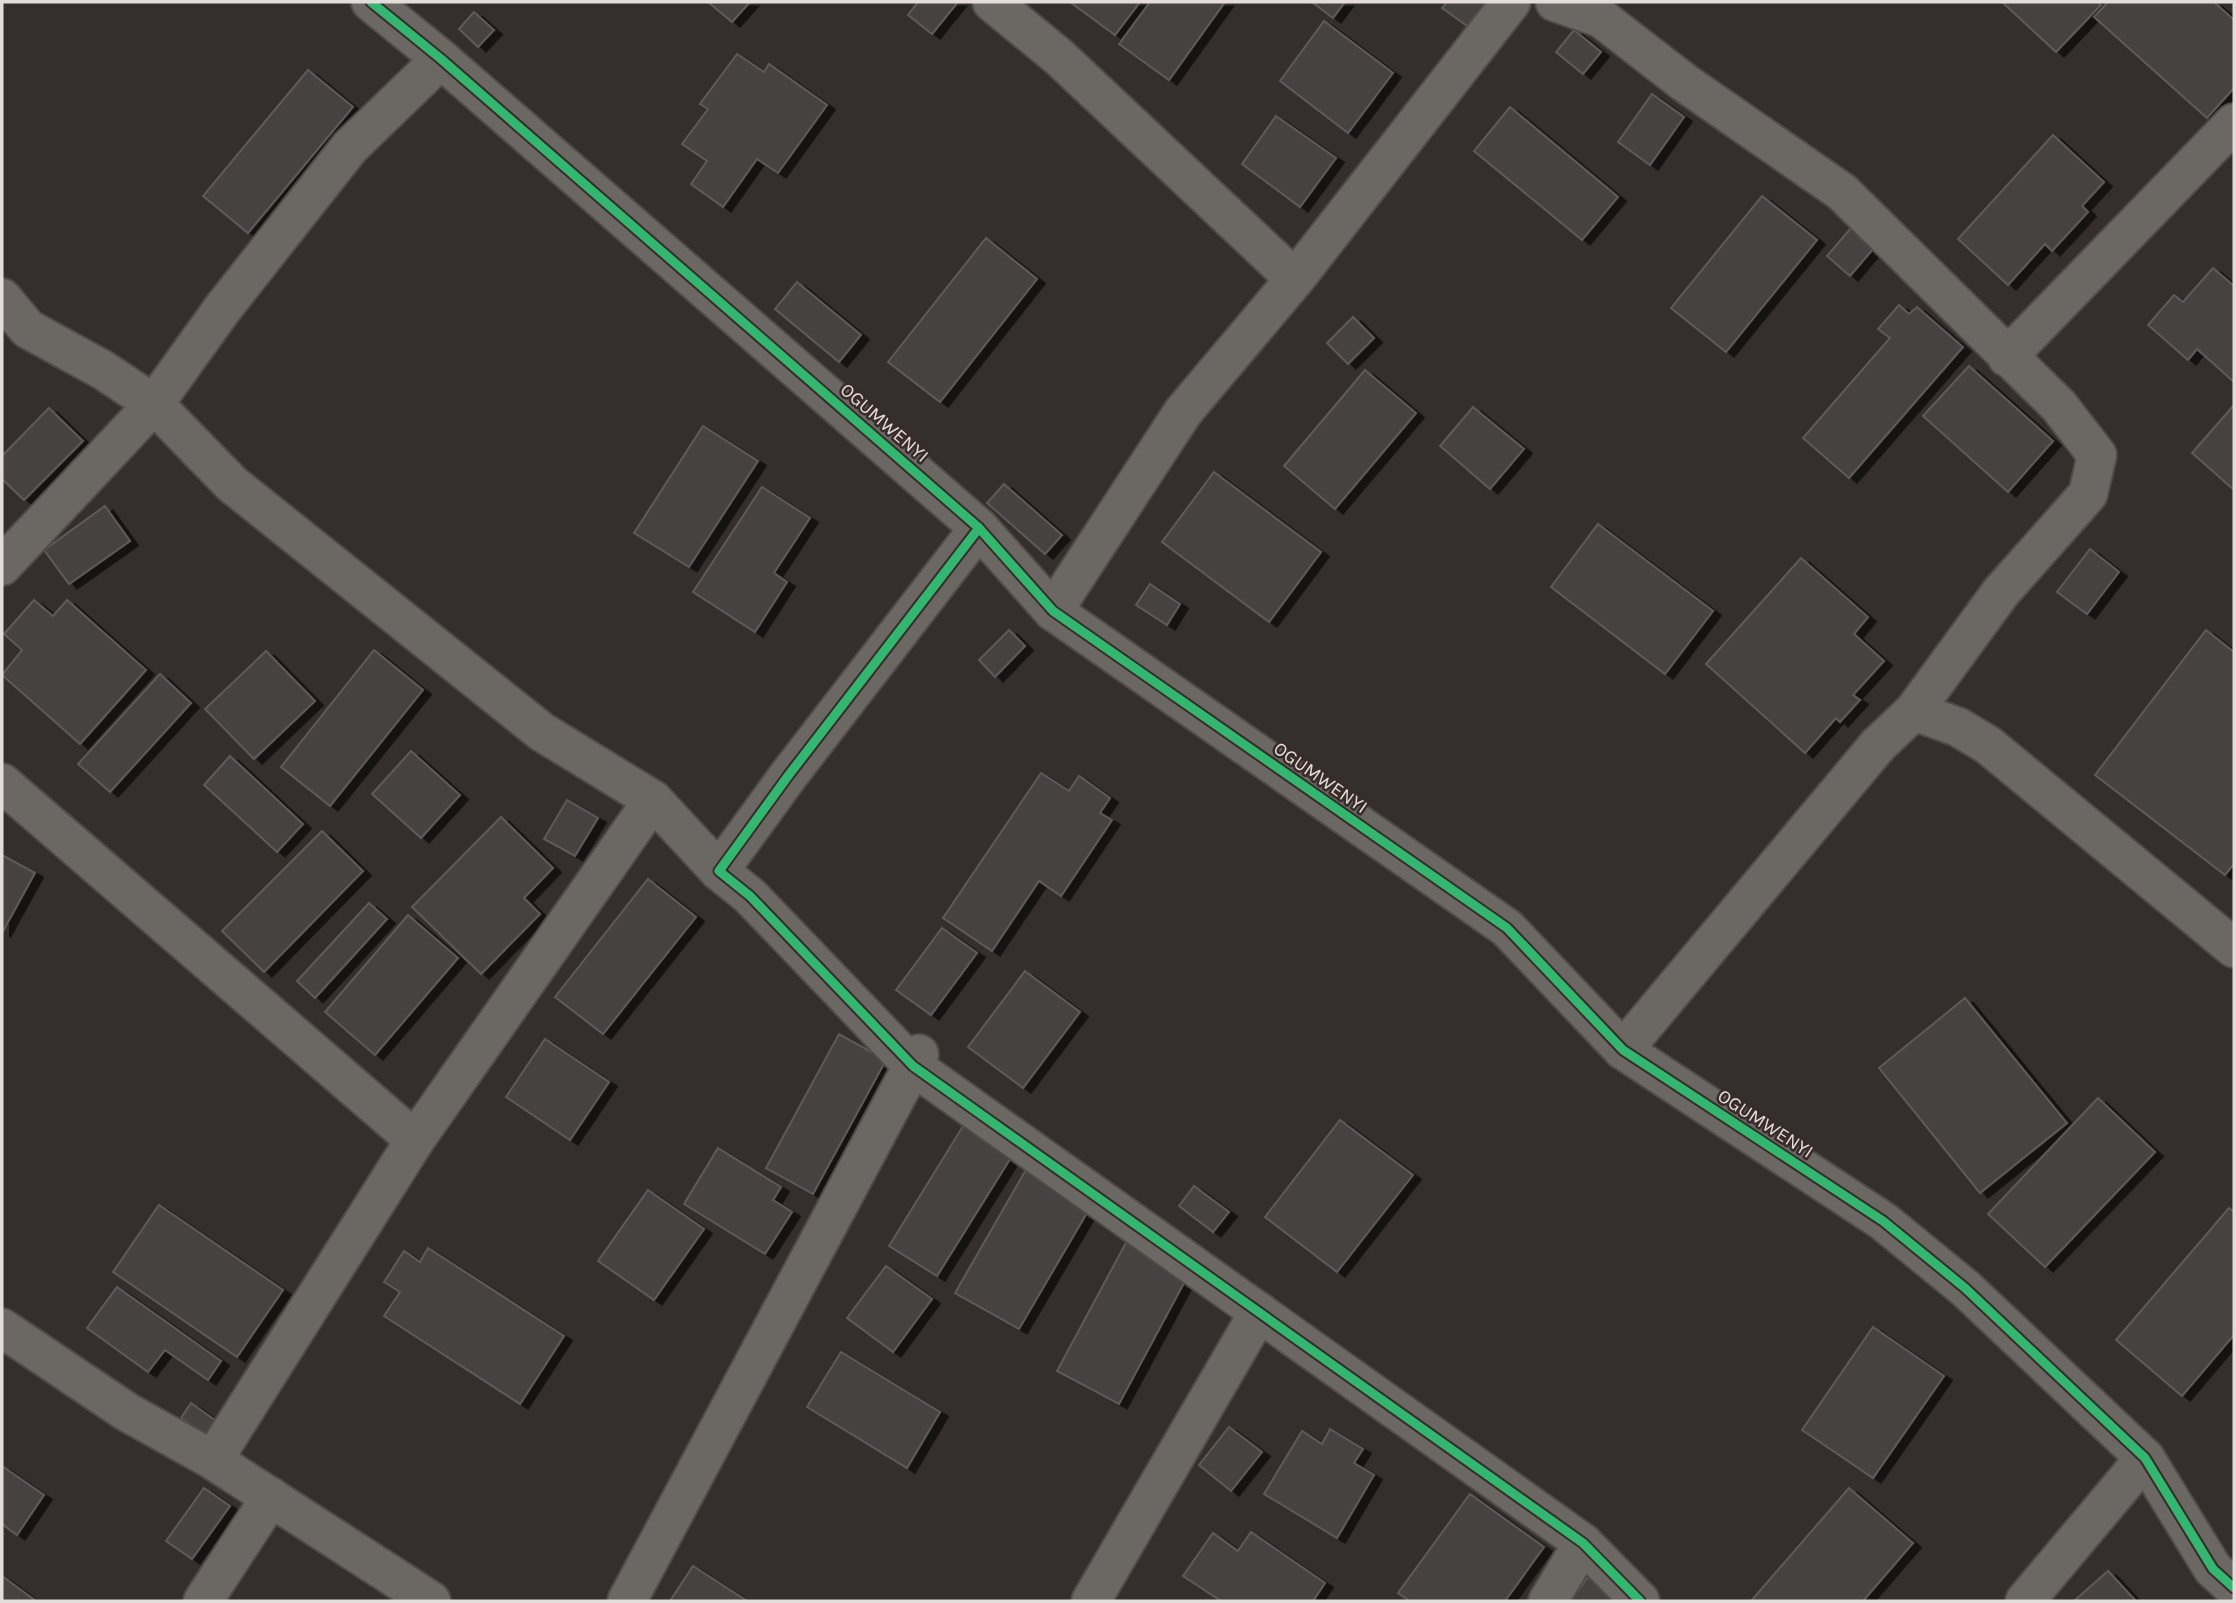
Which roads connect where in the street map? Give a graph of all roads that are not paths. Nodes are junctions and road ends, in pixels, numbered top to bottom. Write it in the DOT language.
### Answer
graph roads {
  1 [pos="371,2"];
  2 [pos="992,2"];
  3 [pos="1511,2"];
  4 [pos="1555,2"];
  5 [pos="441,59"];
  6 [pos="2234,123"];
  7 [pos="1295,279"];
  8 [pos="2,298"];
  9 [pos="2007,357"];
  10 [pos="154,404"];
  11 [pos="979,528"];
  12 [pos="2,566"];
  13 [pos="1053,611"];
  14 [pos="1914,711"];
  15 [pos="2,783"];
  16 [pos="653,800"];
  17 [pos="719,871"];
  18 [pos="2234,948"];
  19 [pos="1623,1050"];
  20 [pos="913,1066"];
  21 [pos="415,1140"];
  22 [pos="1259,1312"];
  23 [pos="2,1328"];
  24 [pos="2144,1458"];
  25 [pos="212,1460"];
  26 [pos="271,1497"];
  27 [pos="1583,1543"];
  28 [pos="2227,1566"];
  29 [pos="203,1601"];
  30 [pos="431,1601"];
  31 [pos="627,1601"];
  32 [pos="1091,1601"];
  33 [pos="1548,1601"];
  34 [pos="1640,1601"];
  35 [pos="2025,1601"];
  1 -- 5 [label="street, OGUMWENYI"];
  2 -- 7 [label="street"];
  3 -- 7 [label="street"];
  4 -- 9 [label="street"];
  5 -- 10 [label="street"];
  5 -- 11 [label="street, OGUMWENYI"];
  6 -- 9 [label="street"];
  7 -- 13 [label="street"];
  8 -- 10 [label="street"];
  9 -- 14 [label="street"];
  10 -- 12 [label="street"];
  10 -- 16 [label="street"];
  11 -- 13 [label="street, OGUMWENYI"];
  11 -- 17 [label="street"];
  13 -- 19 [label="street, OGUMWENYI"];
  14 -- 18 [label="street"];
  14 -- 19 [label="street"];
  15 -- 21 [label="street"];
  16 -- 17 [label="street"];
  16 -- 21 [label="street"];
  17 -- 20 [label="street"];
  19 -- 24 [label="street, OGUMWENYI"];
  20 -- 22 [label="street"];
  20 -- 31 [label="street"];
  21 -- 25 [label="street"];
  22 -- 27 [label="street"];
  22 -- 32 [label="street"];
  23 -- 25 [label="street"];
  24 -- 28 [label="street, OGUMWENYI"];
  24 -- 35 [label="street"];
  25 -- 26 [label="street"];
  26 -- 29 [label="street"];
  26 -- 30 [label="street"];
  27 -- 33 [label="street"];
  27 -- 34 [label="street"];
}
